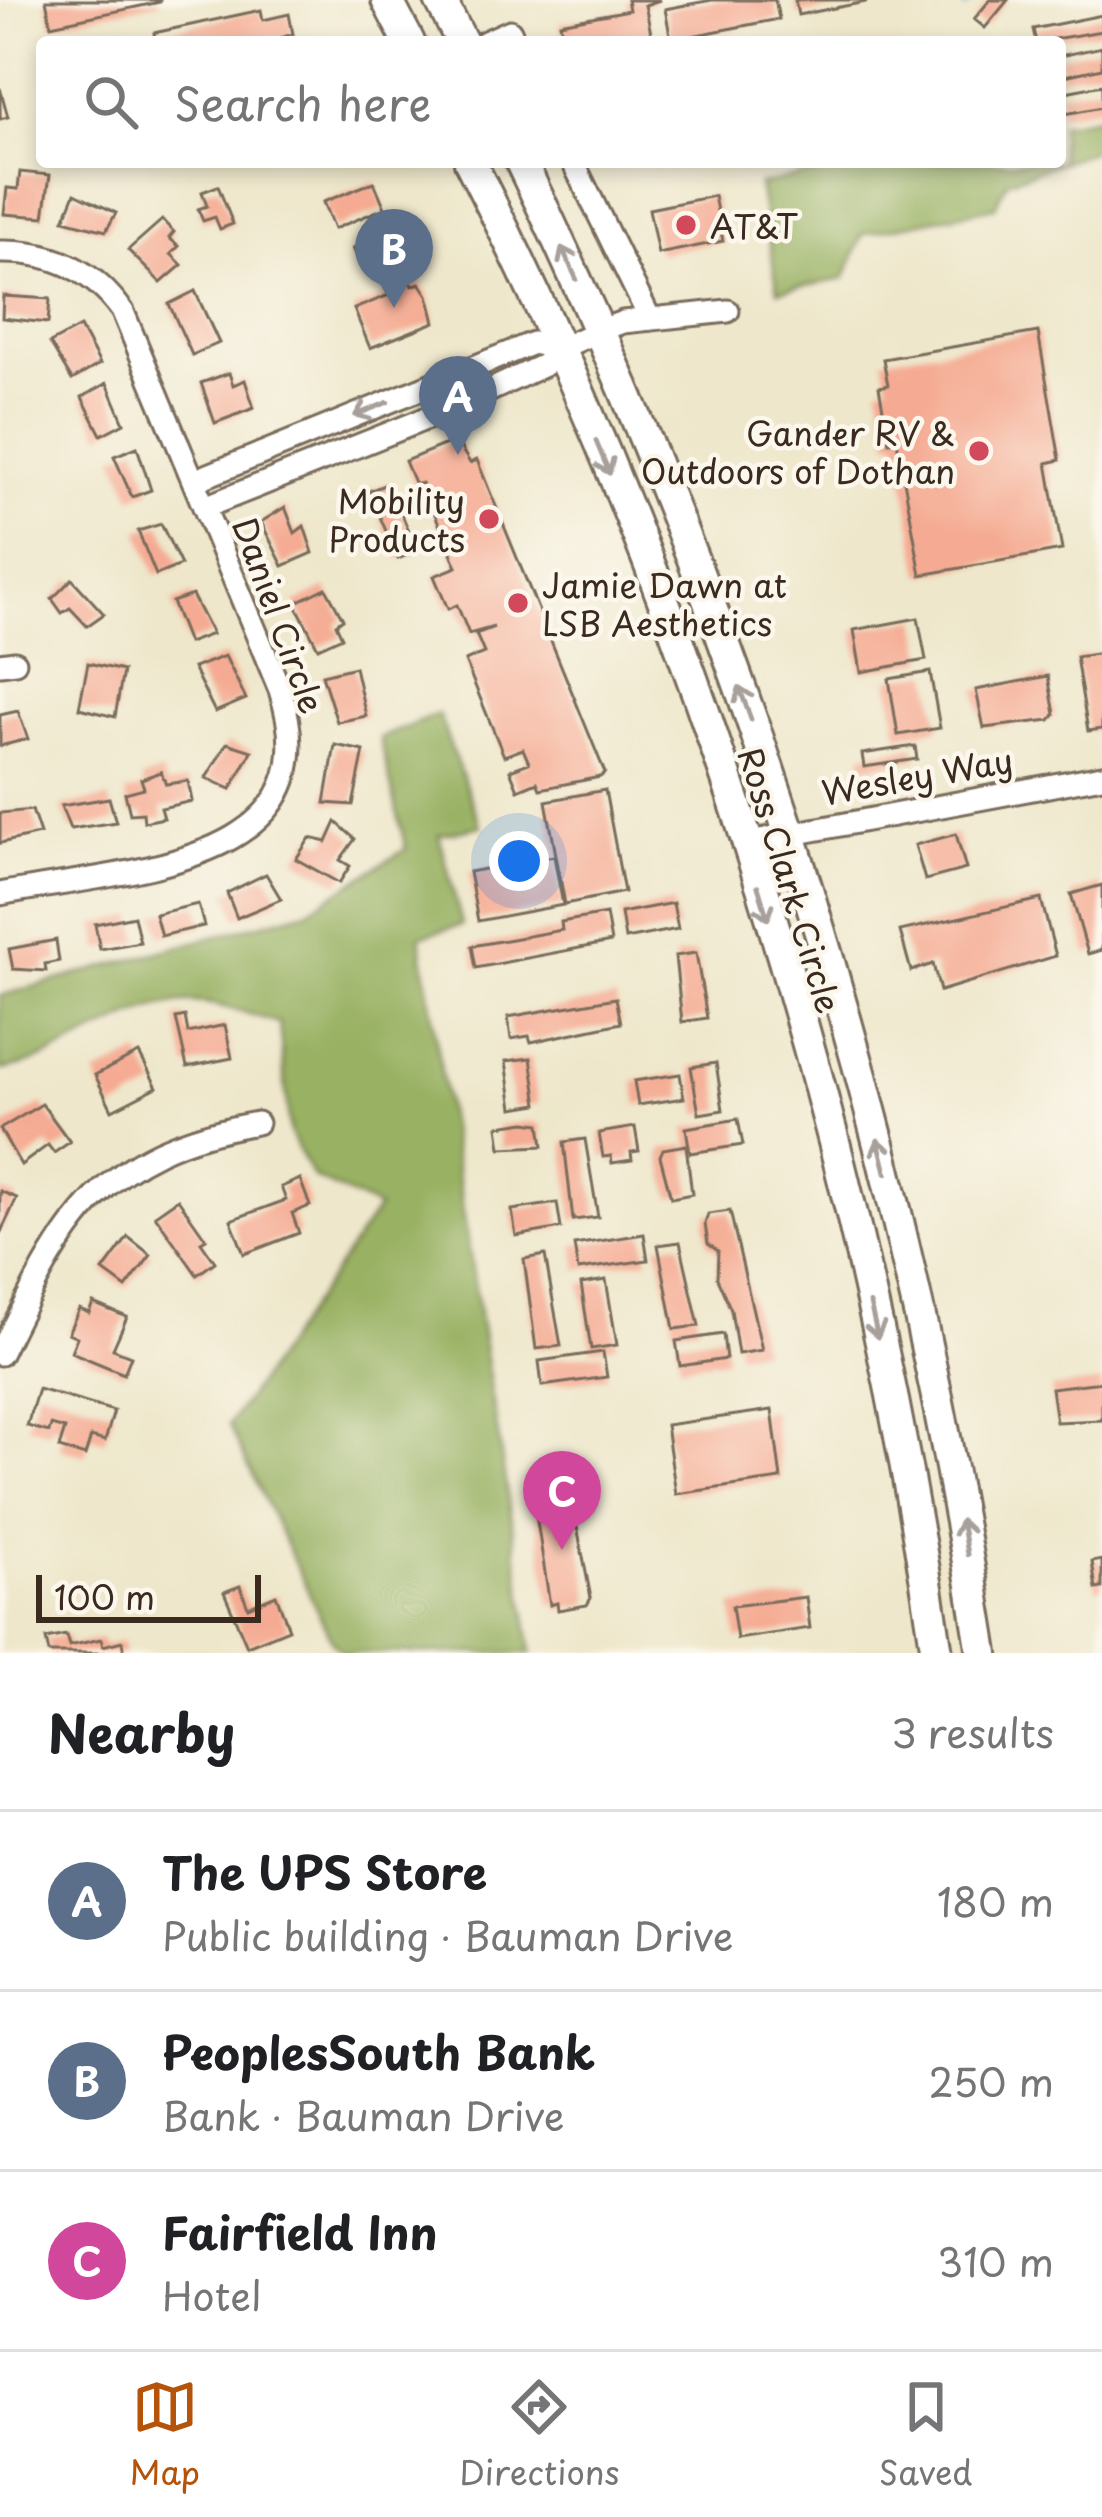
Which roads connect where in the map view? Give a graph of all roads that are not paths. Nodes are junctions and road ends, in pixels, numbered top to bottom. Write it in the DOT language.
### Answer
graph roads {
  1 [pos="387,0"];
  2 [pos="440,0"];
  3 [pos="406,36"];
  4 [pos="459,36"];
  5 [pos="473,168"];
  6 [pos="524,168"];
  7 [pos="576,168"];
  8 [pos="0,252"];
  9 [pos="728,311"];
  10 [pos="650,319"];
  11 [pos="601,330"];
  12 [pos="559,349"];
  13 [pos="194,481"];
  14 [pos="205,508"];
  15 [pos="1102,776"];
  16 [pos="791,831"];
  17 [pos="744,843"];
  18 [pos="0,894"];
  19 [pos="256,1123"];
  20 [pos="0,1354"];
  21 [pos="937,1653"];
  22 [pos="983,1653"];
  1 -- 3 [label="highway"];
  2 -- 4 [label="highway"];
  5 -- 12 [label="highway, Ross Clark Circle"];
  11 -- 6 [label="highway, Ross Clark Circle, one-way"];
  7 -- 10 [label="street"];
  8 -- 13 [label="street, Daniel Circle"];
  9 -- 10 [label="street"];
  10 -- 11 [label="street"];
  11 -- 12 [label="street"];
  16 -- 11 [label="highway, Ross Clark Circle, one-way"];
  12 -- 13 [label="street, one-way"];
  12 -- 14 [label="street"];
  12 -- 17 [label="highway, Ross Clark Circle, one-way"];
  13 -- 14 [label="street, Daniel Circle"];
  14 -- 18 [label="street, Daniel Circle"];
  15 -- 16 [label="street, Wesley Way"];
  16 -- 17 [label="street, Wesley Way"];
  22 -- 16 [label="highway, Ross Clark Circle, one-way"];
  17 -- 21 [label="highway, Ross Clark Circle, one-way"];
  19 -- 20 [label="street"];
}
